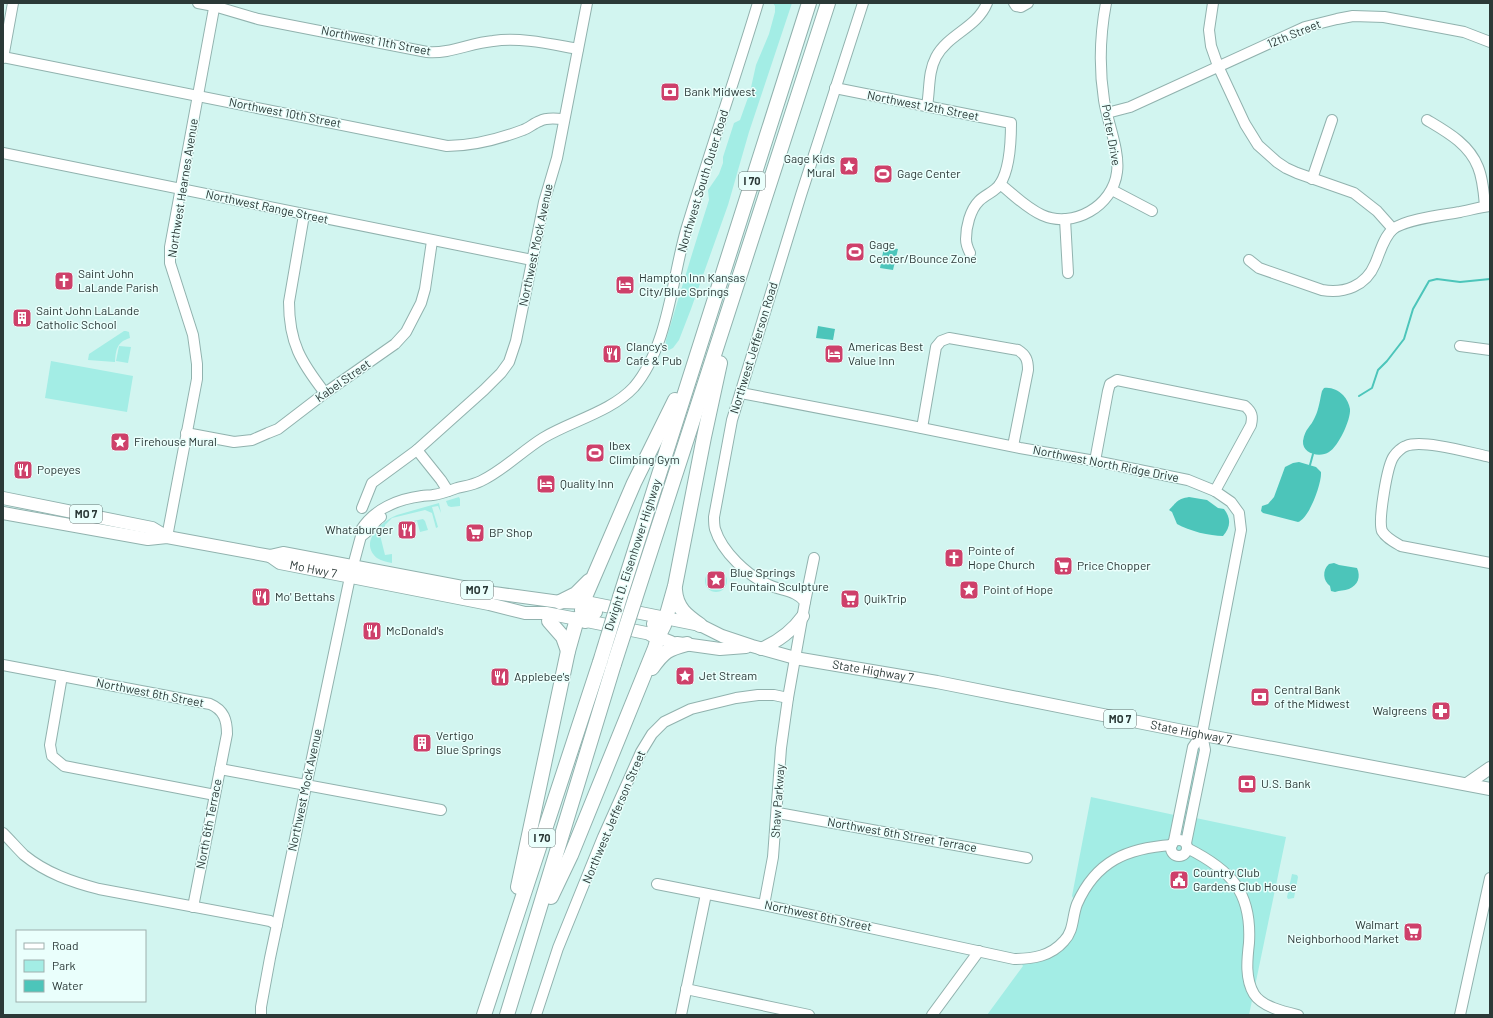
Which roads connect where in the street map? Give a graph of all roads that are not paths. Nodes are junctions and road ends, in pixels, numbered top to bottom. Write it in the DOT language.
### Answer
graph roads {
  1 [pos="13,3"];
  2 [pos="198,3"];
  3 [pos="587,3"];
  4 [pos="758,3"];
  5 [pos="809,3"];
  6 [pos="828,3"];
  7 [pos="863,3"];
  8 [pos="987,3"];
  9 [pos="1014,3"];
  10 [pos="1028,3"];
  11 [pos="1106,3"];
  12 [pos="1213,3"];
  13 [pos="214,4"];
  14 [pos="1490,42"];
  15 [pos="578,49"];
  16 [pos="3,58"];
  17 [pos="1218,66"];
  18 [pos="835,88"];
  19 [pos="198,96"];
  20 [pos="927,106"];
  21 [pos="1107,113"];
  22 [pos="564,119"];
  23 [pos="1332,120"];
  24 [pos="1427,120"];
  25 [pos="3,153"];
  26 [pos="1312,178"];
  27 [pos="1000,184"];
  28 [pos="181,189"];
  29 [pos="1112,190"];
  30 [pos="1488,206"];
  31 [pos="1152,211"];
  32 [pos="304,215"];
  33 [pos="1065,219"];
  34 [pos="1393,229"];
  35 [pos="432,241"];
  36 [pos="970,253"];
  37 [pos="532,260"];
  38 [pos="1249,260"];
  39 [pos="1068,273"];
  40 [pos="738,282"];
  41 [pos="1460,346"];
  42 [pos="1490,350"];
  43 [pos="696,356"];
  44 [pos="325,393"];
  45 [pos="741,393"];
  46 [pos="922,428"];
  47 [pos="186,433"];
  48 [pos="1013,446"];
  49 [pos="417,450"];
  50 [pos="1490,457"];
  51 [pos="1095,461"];
  52 [pos="448,491"];
  53 [pos="1215,491"];
  54 [pos="3,498"];
  55 [pos="362,508"];
  56 [pos="3,513"];
  57 [pos="167,536"];
  58 [pos="814,558"];
  59 [pos="1490,563"];
  60 [pos="351,571"];
  61 [pos="596,573"];
  62 [pos="675,586"];
  63 [pos="560,602"];
  64 [pos="805,602"];
  65 [pos="525,613"];
  66 [pos="583,615"];
  67 [pos="803,616"];
  68 [pos="549,621"];
  69 [pos="700,626"];
  70 [pos="660,632"];
  71 [pos="722,636"];
  72 [pos="687,644"];
  73 [pos="756,647"];
  74 [pos="568,651"];
  75 [pos="795,658"];
  76 [pos="3,665"];
  77 [pos="646,672"];
  78 [pos="62,676"];
  79 [pos="788,698"];
  80 [pos="1202,734"];
  81 [pos="1490,768"];
  82 [pos="220,769"];
  83 [pos="1467,784"];
  84 [pos="306,786"];
  85 [pos="1490,788"];
  86 [pos="215,795"];
  87 [pos="441,810"];
  88 [pos="778,812"];
  89 [pos="3,833"];
  90 [pos="1173,843"];
  91 [pos="1186,846"];
  92 [pos="1027,858"];
  93 [pos="1490,878"];
  94 [pos="657,884"];
  95 [pos="706,894"];
  96 [pos="1488,901"];
  97 [pos="764,905"];
  98 [pos="193,907"];
  99 [pos="277,925"];
  100 [pos="507,945"];
  101 [pos="527,950"];
  102 [pos="978,951"];
  103 [pos="686,989"];
  104 [pos="261,1015"];
  105 [pos="484,1015"];
  106 [pos="507,1015"];
  107 [pos="536,1015"];
  108 [pos="681,1015"];
  109 [pos="809,1015"];
  110 [pos="932,1015"];
  111 [pos="1297,1015"];
  112 [pos="1460,1015"];
  1 -- 16 [label="street"];
  2 -- 13 [label="street, Northwest 11th Street"];
  3 -- 15 [label="street, Northwest Mock Avenue"];
  4 -- 52 [label="street, Northwest South Outer Road"];
  5 -- 43 [label="highway, Dwight D. Eisenhower Highway / I 70"];
  6 -- 40 [label="highway, Dwight D. Eisenhower Highway / I 70"];
  7 -- 18 [label="street, Northwest Jefferson Road"];
  8 -- 20 [label="street"];
  9 -- 10 [label="street"];
  11 -- 21 [label="street, Porter Drive"];
  12 -- 17 [label="street"];
  13 -- 15 [label="street, Northwest 11th Street"];
  13 -- 19 [label="street, Northwest Hearnes Avenue"];
  14 -- 17 [label="street, 12th Street"];
  15 -- 22 [label="street, Northwest Mock Avenue"];
  16 -- 19 [label="street, Northwest 10th Street"];
  17 -- 21 [label="street, 12th Street"];
  17 -- 26 [label="street"];
  18 -- 20 [label="street, Northwest 12th Street"];
  18 -- 45 [label="street, Northwest Jefferson Road"];
  19 -- 22 [label="street, Northwest 10th Street"];
  19 -- 28 [label="street, Northwest Hearnes Avenue"];
  20 -- 27 [label="street, Northwest 12th Street"];
  21 -- 29 [label="street, Porter Drive"];
  22 -- 37 [label="street, Northwest Mock Avenue"];
  23 -- 26 [label="street"];
  24 -- 30 [label="street"];
  25 -- 28 [label="street, Northwest Range Street"];
  26 -- 34 [label="street"];
  27 -- 33 [label="street, Porter Drive"];
  27 -- 36 [label="street"];
  28 -- 32 [label="street, Northwest Range Street"];
  28 -- 47 [label="street, Northwest Hearnes Avenue"];
  29 -- 31 [label="street"];
  29 -- 33 [label="street, Porter Drive"];
  30 -- 34 [label="street"];
  32 -- 35 [label="street, Northwest Range Street"];
  32 -- 44 [label="street"];
  33 -- 39 [label="street"];
  34 -- 38 [label="street"];
  35 -- 37 [label="street, Northwest Range Street"];
  35 -- 44 [label="street, Kabel Street"];
  37 -- 49 [label="street, Northwest Mock Avenue"];
  40 -- 62 [label="highway"];
  40 -- 101 [label="highway, Dwight D. Eisenhower Highway / I 70, bridge"];
  41 -- 42 [label="street"];
  43 -- 61 [label="highway"];
  43 -- 100 [label="highway, Dwight D. Eisenhower Highway / I 70, bridge"];
  44 -- 47 [label="street, Kabel Street"];
  45 -- 46 [label="street, Northwest North Ridge Drive"];
  45 -- 64 [label="street, Northwest Jefferson Road"];
  46 -- 48 [label="street, Northwest North Ridge Drive"];
  46 -- 48 [label="street"];
  47 -- 57 [label="street, Northwest Hearnes Avenue"];
  48 -- 51 [label="street, Northwest North Ridge Drive"];
  49 -- 52 [label="street"];
  49 -- 55 [label="street, Northwest Mock Avenue"];
  50 -- 59 [label="street"];
  51 -- 53 [label="street, Northwest North Ridge Drive"];
  51 -- 53 [label="street"];
  52 -- 60 [label="street, Northwest South Outer Road"];
  53 -- 80 [label="street, Northwest North Ridge Drive"];
  54 -- 57 [label="main road, MO 7"];
  56 -- 57 [label="main road, MO 7"];
  57 -- 60 [label="main road, Mo Hwy 7 / MO 7"];
  58 -- 64 [label="street"];
  60 -- 63 [label="main road, Mo Hwy 7 / MO 7"];
  60 -- 65 [label="main road, Mo Hwy 7 / MO 7"];
  60 -- 84 [label="street, Northwest Mock Avenue"];
  61 -- 63 [label="highway"];
  61 -- 66 [label="highway"];
  62 -- 69 [label="highway"];
  62 -- 70 [label="highway"];
  63 -- 66 [label="main road, MO 7"];
  64 -- 67 [label="street"];
  65 -- 66 [label="main road, Mo Hwy 7 / MO 7"];
  65 -- 68 [label="main road, MO 7"];
  66 -- 68 [label="main road, MO 7"];
  66 -- 70 [label="main road, MO 7"];
  66 -- 70 [label="main road, MO 7"];
  66 -- 74 [label="highway"];
  67 -- 73 [label="main road"];
  67 -- 75 [label="street"];
  68 -- 74 [label="highway"];
  69 -- 70 [label="main road, MO 7"];
  69 -- 71 [label="main road, MO 7"];
  70 -- 71 [label="main road, MO 7"];
  70 -- 72 [label="main road, MO 7"];
  70 -- 77 [label="highway"];
  71 -- 73 [label="main road, MO 7"];
  72 -- 73 [label="main road, MO 7"];
  72 -- 77 [label="highway"];
  73 -- 75 [label="main road, State Highway 7 / MO 7"];
  74 -- 100 [label="highway"];
  75 -- 79 [label="street, Shaw Parkway"];
  75 -- 80 [label="main road, State Highway 7 / MO 7"];
  76 -- 78 [label="street, Northwest 6th Street"];
  77 -- 101 [label="highway"];
  78 -- 82 [label="street, Northwest 6th Street"];
  78 -- 86 [label="street"];
  79 -- 88 [label="street, Shaw Parkway"];
  79 -- 107 [label="street, Northwest Jefferson Street"];
  80 -- 83 [label="main road, State Highway 7 / MO 7"];
  80 -- 90 [label="street"];
  80 -- 91 [label="street"];
  81 -- 83 [label="main road"];
  82 -- 84 [label="street"];
  82 -- 86 [label="street, North 6th Terrace"];
  83 -- 85 [label="main road, State Highway 7 / MO 7"];
  84 -- 87 [label="street"];
  84 -- 99 [label="street, Northwest Mock Avenue"];
  86 -- 98 [label="street, North 6th Terrace"];
  88 -- 92 [label="street, Northwest 6th Street Terrace"];
  88 -- 97 [label="street, Shaw Parkway"];
  89 -- 98 [label="street"];
  90 -- 91 [label="street"];
  90 -- 91 [label="street"];
  90 -- 102 [label="street, Northwest 6th Street"];
  91 -- 111 [label="street"];
  93 -- 96 [label="street"];
  94 -- 95 [label="street, Northwest 6th Street"];
  95 -- 97 [label="street, Northwest 6th Street"];
  95 -- 103 [label="street"];
  96 -- 112 [label="street"];
  97 -- 102 [label="street, Northwest 6th Street"];
  98 -- 99 [label="street"];
  99 -- 104 [label="street, Northwest Mock Avenue"];
  100 -- 105 [label="highway, Dwight D. Eisenhower Highway / I 70"];
  101 -- 106 [label="highway, Dwight D. Eisenhower Highway / I 70"];
  102 -- 110 [label="street"];
  103 -- 108 [label="street"];
  103 -- 109 [label="street"];
}
